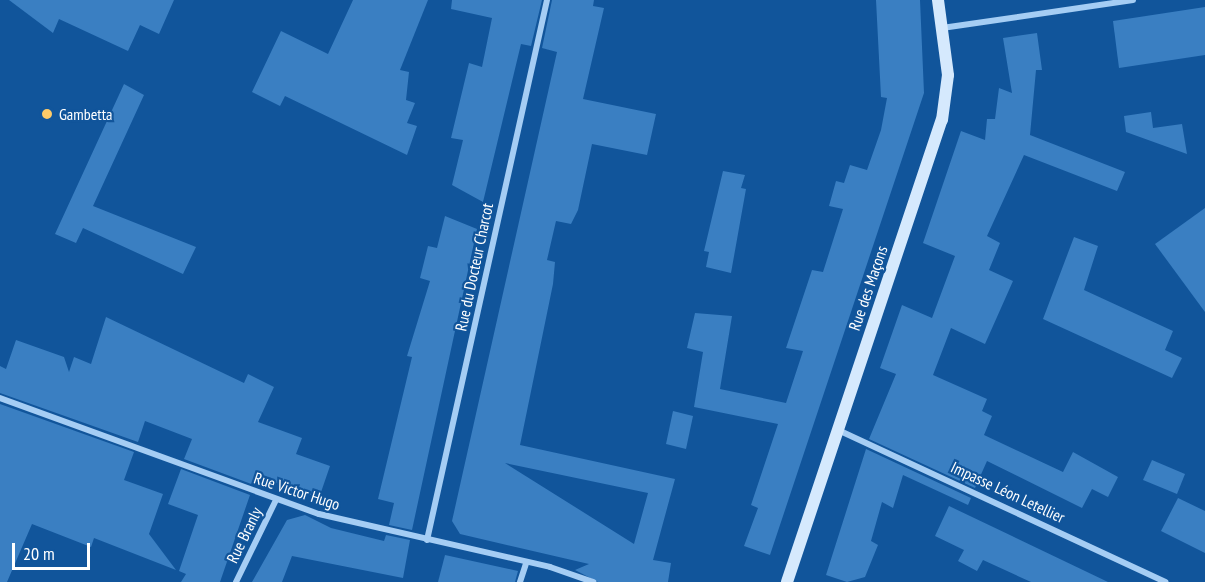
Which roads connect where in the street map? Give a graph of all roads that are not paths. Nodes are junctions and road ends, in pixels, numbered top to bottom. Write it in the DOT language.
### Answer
graph roads {
  1 [pos="547,0"];
  2 [pos="938,0"];
  3 [pos="1133,0"];
  4 [pos="942,28"];
  5 [pos="0,398"];
  6 [pos="838,430"];
  7 [pos="276,500"];
  8 [pos="427,540"];
  9 [pos="526,563"];
  10 [pos="236,582"];
  11 [pos="520,582"];
  12 [pos="593,582"];
  13 [pos="787,582"];
  14 [pos="1165,582"];
  1 -- 8 [label="street, Rue du Docteur Charcot"];
  2 -- 4 [label="main road, Rue des Maçons"];
  3 -- 4 [label="street"];
  4 -- 6 [label="main road, Rue des Maçons"];
  5 -- 7 [label="street, Rue Victor Hugo"];
  6 -- 13 [label="main road, Rue des Maçons"];
  6 -- 14 [label="street, Impasse Léon Letellier"];
  7 -- 8 [label="street, Rue Victor Hugo"];
  7 -- 10 [label="street, Rue Branly"];
  8 -- 9 [label="street, Rue Victor Hugo"];
  9 -- 11 [label="street"];
  9 -- 12 [label="street, Rue Victor Hugo"];
}
